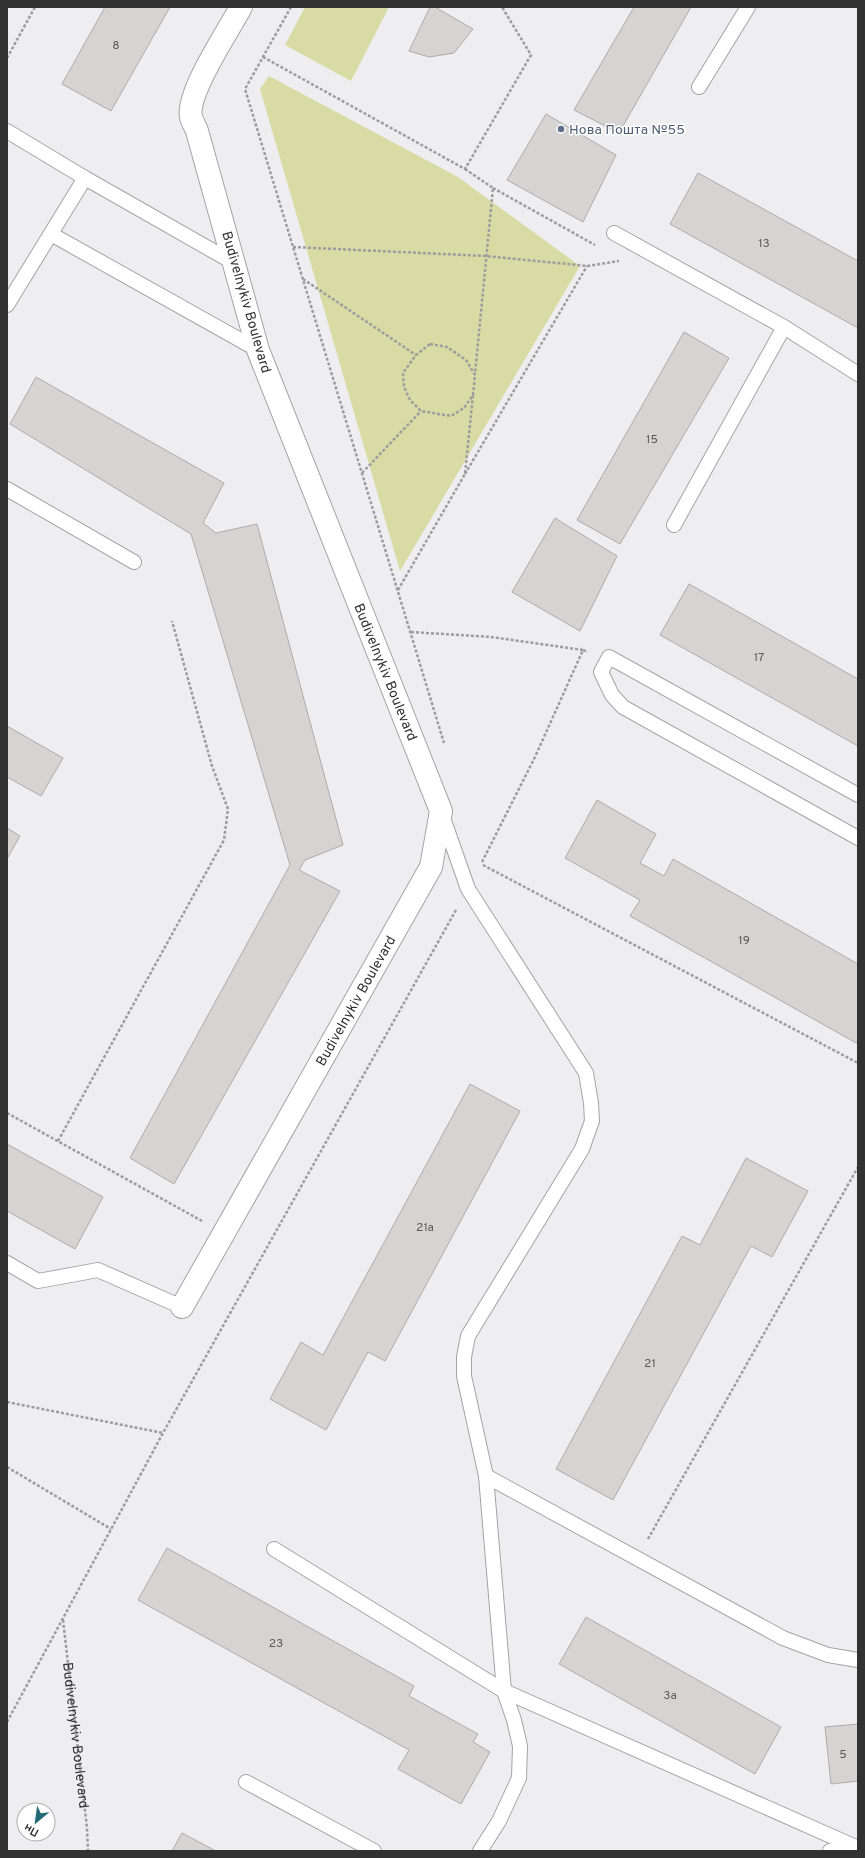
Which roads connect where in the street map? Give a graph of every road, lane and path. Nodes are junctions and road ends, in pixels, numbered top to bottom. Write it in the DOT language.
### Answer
graph roads {
  1 [pos="35,7"];
  2 [pos="241,7"];
  3 [pos="291,7"];
  4 [pos="502,7"];
  5 [pos="748,7"];
  6 [pos="263,57"];
  7 [pos="7,58"];
  8 [pos="699,87"];
  9 [pos="7,131"];
  10 [pos="465,170"];
  11 [pos="85,178"];
  12 [pos="492,188"];
  13 [pos="614,233"];
  14 [pos="51,234"];
  15 [pos="596,245"];
  16 [pos="293,247"];
  17 [pos="486,256"];
  18 [pos="617,257"];
  19 [pos="236,264"];
  20 [pos="587,266"];
  21 [pos="303,279"];
  22 [pos="7,305"];
  23 [pos="784,327"];
  24 [pos="258,350"];
  25 [pos="416,355"];
  26 [pos="858,374"];
  27 [pos="475,375"];
  28 [pos="473,395"];
  29 [pos="421,411"];
  30 [pos="362,473"];
  31 [pos="465,474"];
  32 [pos="7,489"];
  33 [pos="674,526"];
  34 [pos="134,562"];
  35 [pos="398,590"];
  36 [pos="172,621"];
  37 [pos="410,632"];
  38 [pos="583,650"];
  39 [pos="609,657"];
  40 [pos="445,744"];
  41 [pos="858,795"];
  42 [pos="441,811"];
  43 [pos="858,838"];
  44 [pos="479,857"];
  45 [pos="481,864"];
  46 [pos="468,889"];
  47 [pos="858,1063"];
  48 [pos="7,1113"];
  49 [pos="58,1141"];
  50 [pos="858,1167"];
  51 [pos="224,1233"];
  52 [pos="7,1262"];
  53 [pos="182,1306"];
  54 [pos="7,1402"];
  55 [pos="163,1433"];
  56 [pos="7,1467"];
  57 [pos="486,1476"];
  58 [pos="111,1529"];
  59 [pos="274,1549"];
  60 [pos="636,1559"];
  61 [pos="63,1619"];
  62 [pos="858,1660"];
  63 [pos="504,1691"];
  64 [pos="7,1722"];
  65 [pos="246,1782"];
  66 [pos="88,1851"];
  67 [pos="374,1851"];
  68 [pos="480,1851"];
  69 [pos="830,1851"];
  1 -- 7 [label="path"];
  2 -- 19 [label="street, Budivelnykiv Boulevard"];
  3 -- 6 [label="path"];
  4 -- 10 [label="path"];
  5 -- 8 [label="lane"];
  6 -- 10 [label="path"];
  6 -- 16 [label="path"];
  9 -- 11 [label="lane"];
  10 -- 12 [label="path"];
  11 -- 14 [label="lane"];
  11 -- 19 [label="lane"];
  12 -- 15 [label="path"];
  12 -- 17 [label="path"];
  13 -- 23 [label="lane"];
  14 -- 22 [label="lane"];
  14 -- 24 [label="lane"];
  16 -- 17 [label="path"];
  16 -- 21 [label="path"];
  17 -- 20 [label="path"];
  17 -- 27 [label="path"];
  18 -- 20 [label="path"];
  19 -- 24 [label="street, Budivelnykiv Boulevard"];
  20 -- 31 [label="path"];
  21 -- 25 [label="path"];
  21 -- 30 [label="path"];
  23 -- 26 [label="lane"];
  23 -- 33 [label="lane"];
  24 -- 42 [label="street, Budivelnykiv Boulevard"];
  25 -- 27 [label="path"];
  25 -- 29 [label="path"];
  27 -- 28 [label="path"];
  28 -- 29 [label="path"];
  28 -- 31 [label="path"];
  29 -- 30 [label="path"];
  30 -- 35 [label="path"];
  31 -- 35 [label="path"];
  32 -- 34 [label="lane"];
  35 -- 37 [label="path"];
  36 -- 49 [label="path"];
  37 -- 38 [label="path"];
  37 -- 40 [label="path"];
  38 -- 39 [label="path"];
  38 -- 45 [label="path"];
  39 -- 41 [label="lane"];
  39 -- 43 [label="lane"];
  42 -- 46 [label="lane"];
  42 -- 51 [label="street, Budivelnykiv Boulevard"];
  44 -- 45 [label="path"];
  45 -- 47 [label="path"];
  46 -- 55 [label="path"];
  46 -- 57 [label="lane"];
  48 -- 49 [label="path"];
  49 -- 51 [label="path"];
  50 -- 60 [label="path"];
  51 -- 53 [label="street, Budivelnykiv Boulevard"];
  52 -- 53 [label="lane"];
  54 -- 55 [label="path"];
  55 -- 58 [label="path"];
  56 -- 58 [label="path"];
  57 -- 60 [label="lane"];
  57 -- 63 [label="lane"];
  58 -- 61 [label="path"];
  59 -- 63 [label="lane"];
  60 -- 62 [label="lane"];
  61 -- 64 [label="path"];
  61 -- 66 [label="path, Budivelnykiv Boulevard"];
  63 -- 68 [label="lane"];
  63 -- 69 [label="lane"];
  65 -- 67 [label="lane"];
}
